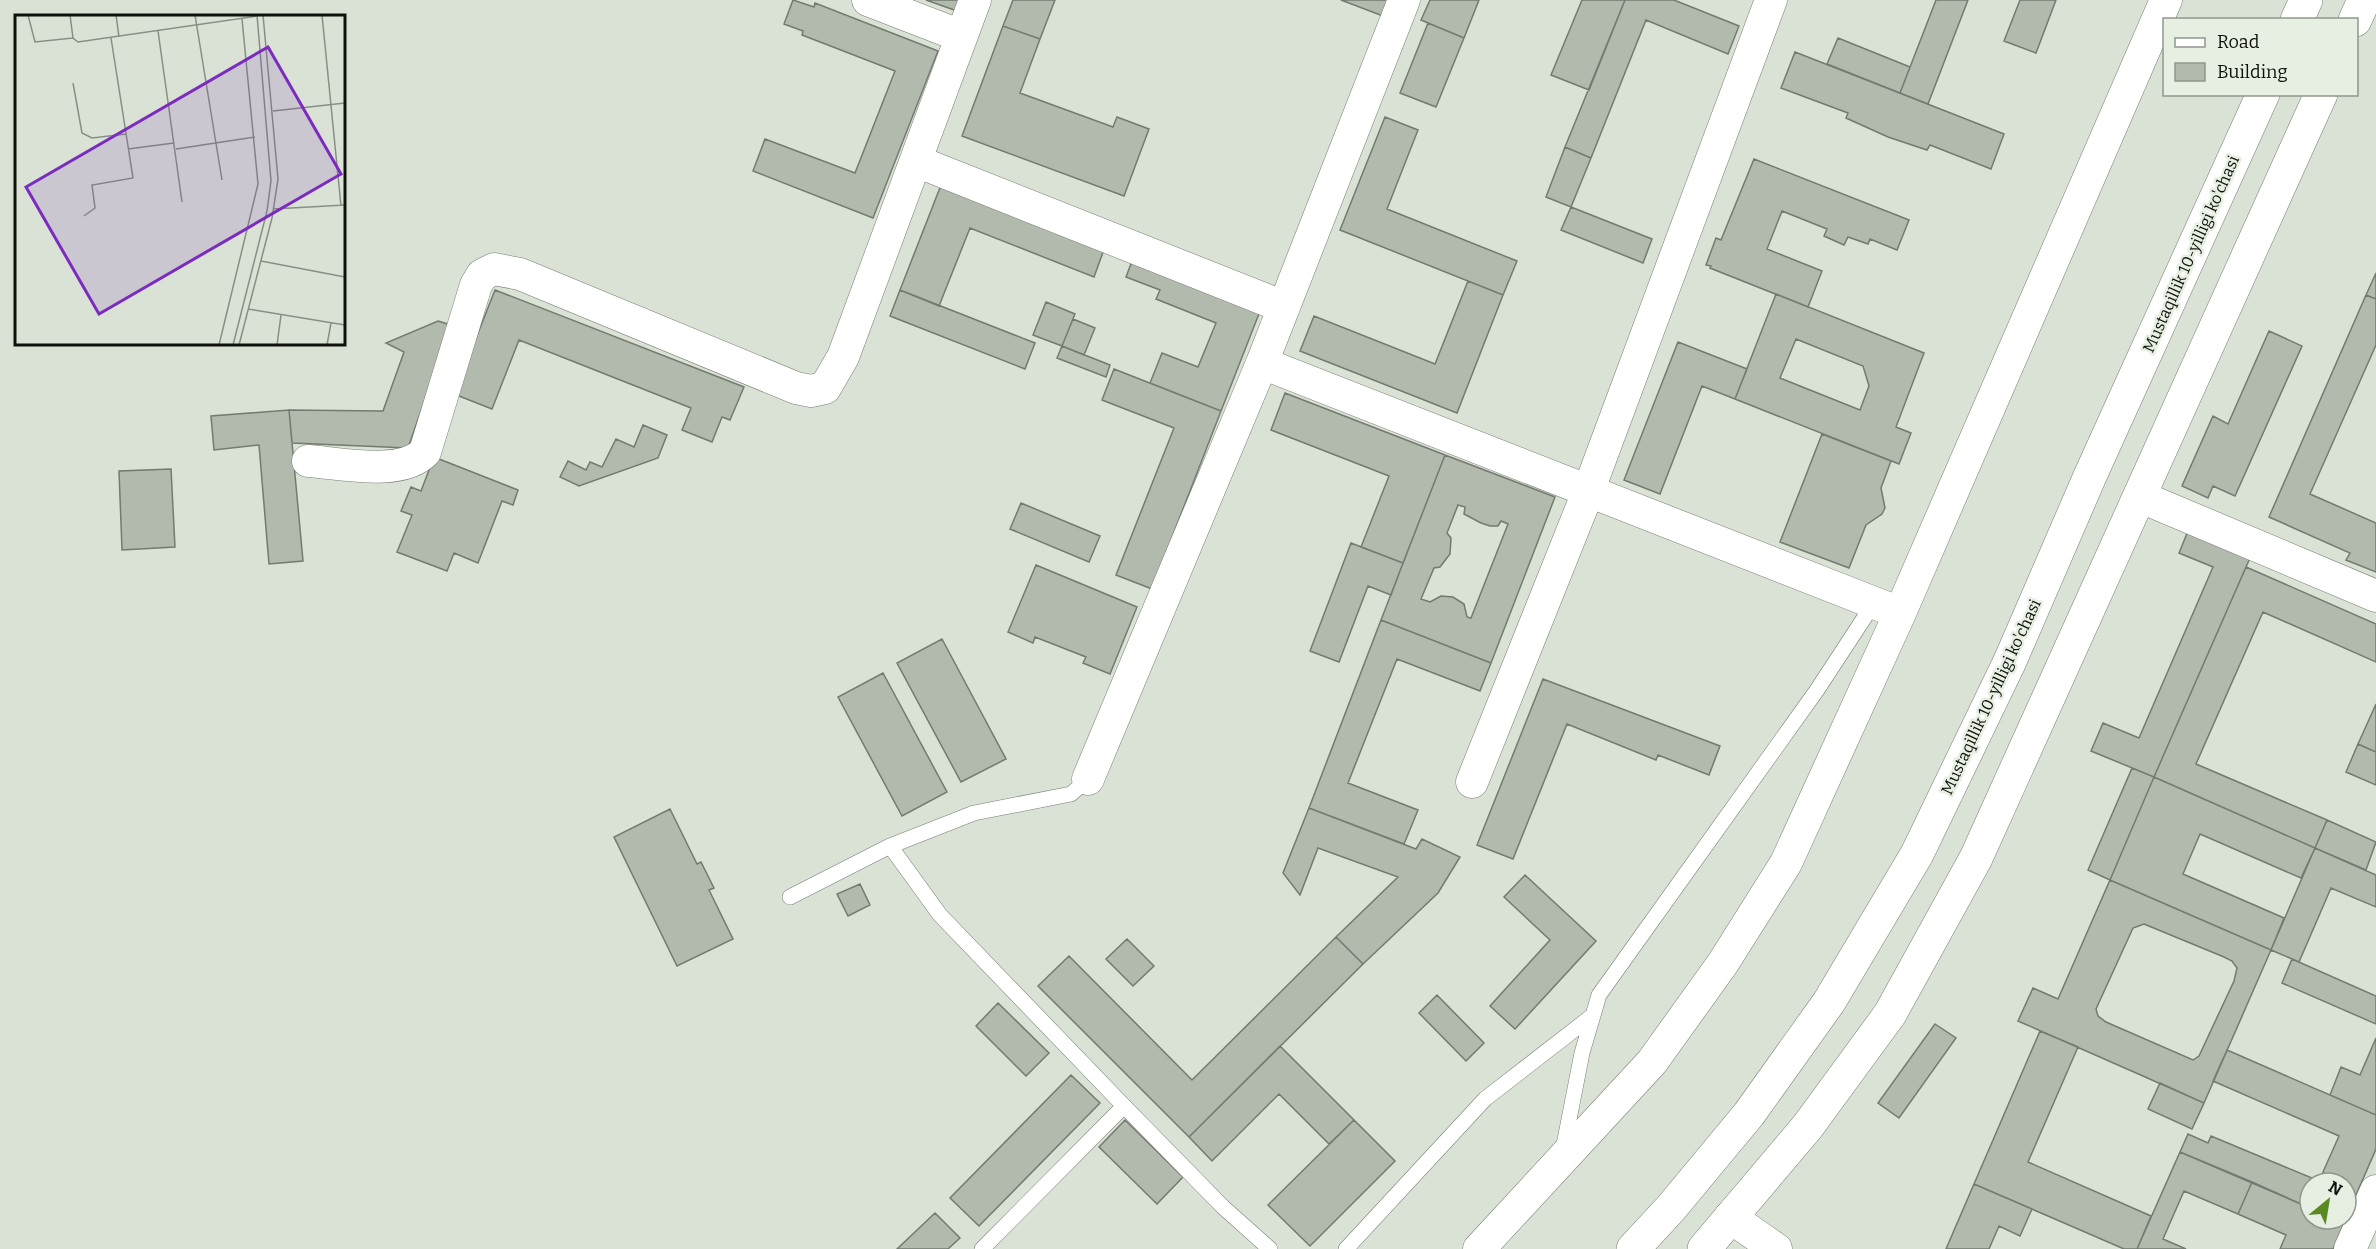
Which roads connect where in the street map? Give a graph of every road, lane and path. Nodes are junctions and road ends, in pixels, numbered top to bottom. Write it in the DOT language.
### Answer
graph roads {
  1 [pos="868,0"];
  2 [pos="975,0"];
  3 [pos="1404,0"];
  4 [pos="1771,0"];
  5 [pos="2166,0"];
  6 [pos="2306,0"];
  7 [pos="2364,0"];
  8 [pos="2299,18"];
  9 [pos="2356,18"];
  10 [pos="961,36"];
  11 [pos="2262,96"];
  12 [pos="2320,96"];
  13 [pos="916,161"];
  14 [pos="1284,307"];
  15 [pos="1262,363"];
  16 [pos="308,461"];
  17 [pos="1588,492"];
  18 [pos="2141,497"];
  19 [pos="2376,596"];
  20 [pos="1887,608"];
  21 [pos="1088,779"];
  22 [pos="1472,782"];
  23 [pos="890,846"];
  24 [pos="790,897"];
  25 [pos="1592,1016"];
  26 [pos="1124,1106"];
  27 [pos="1562,1160"];
  28 [pos="2376,1191"];
  29 [pos="1730,1217"];
  30 [pos="982,1249"];
  31 [pos="1270,1249"];
  32 [pos="1346,1249"];
  33 [pos="1479,1249"];
  34 [pos="1633,1249"];
  35 [pos="1704,1249"];
  36 [pos="1776,1249"];
  37 [pos="2350,1249"];
  1 -- 10 [label="street"];
  2 -- 10 [label="street"];
  3 -- 14 [label="street"];
  4 -- 17 [label="street"];
  5 -- 20 [label="street"];
  6 -- 8 [label="main road"];
  7 -- 9 [label="main road"];
  10 -- 13 [label="street"];
  11 -- 34 [label="main road, Mustaqillik 10-yilligi ko'chasi"];
  12 -- 18 [label="main road"];
  13 -- 14 [label="street"];
  13 -- 16 [label="street"];
  14 -- 15 [label="street"];
  15 -- 17 [label="street"];
  15 -- 21 [label="street"];
  17 -- 20 [label="street"];
  17 -- 22 [label="street"];
  18 -- 19 [label="street"];
  18 -- 29 [label="main road"];
  20 -- 25 [label="lane"];
  20 -- 27 [label="street"];
  21 -- 23 [label="lane"];
  23 -- 24 [label="lane"];
  23 -- 26 [label="lane"];
  25 -- 27 [label="lane"];
  25 -- 32 [label="lane"];
  26 -- 30 [label="lane"];
  26 -- 31 [label="lane"];
  27 -- 33 [label="street"];
  28 -- 37 [label="street"];
  29 -- 35 [label="main road"];
  29 -- 36 [label="street"];
}
